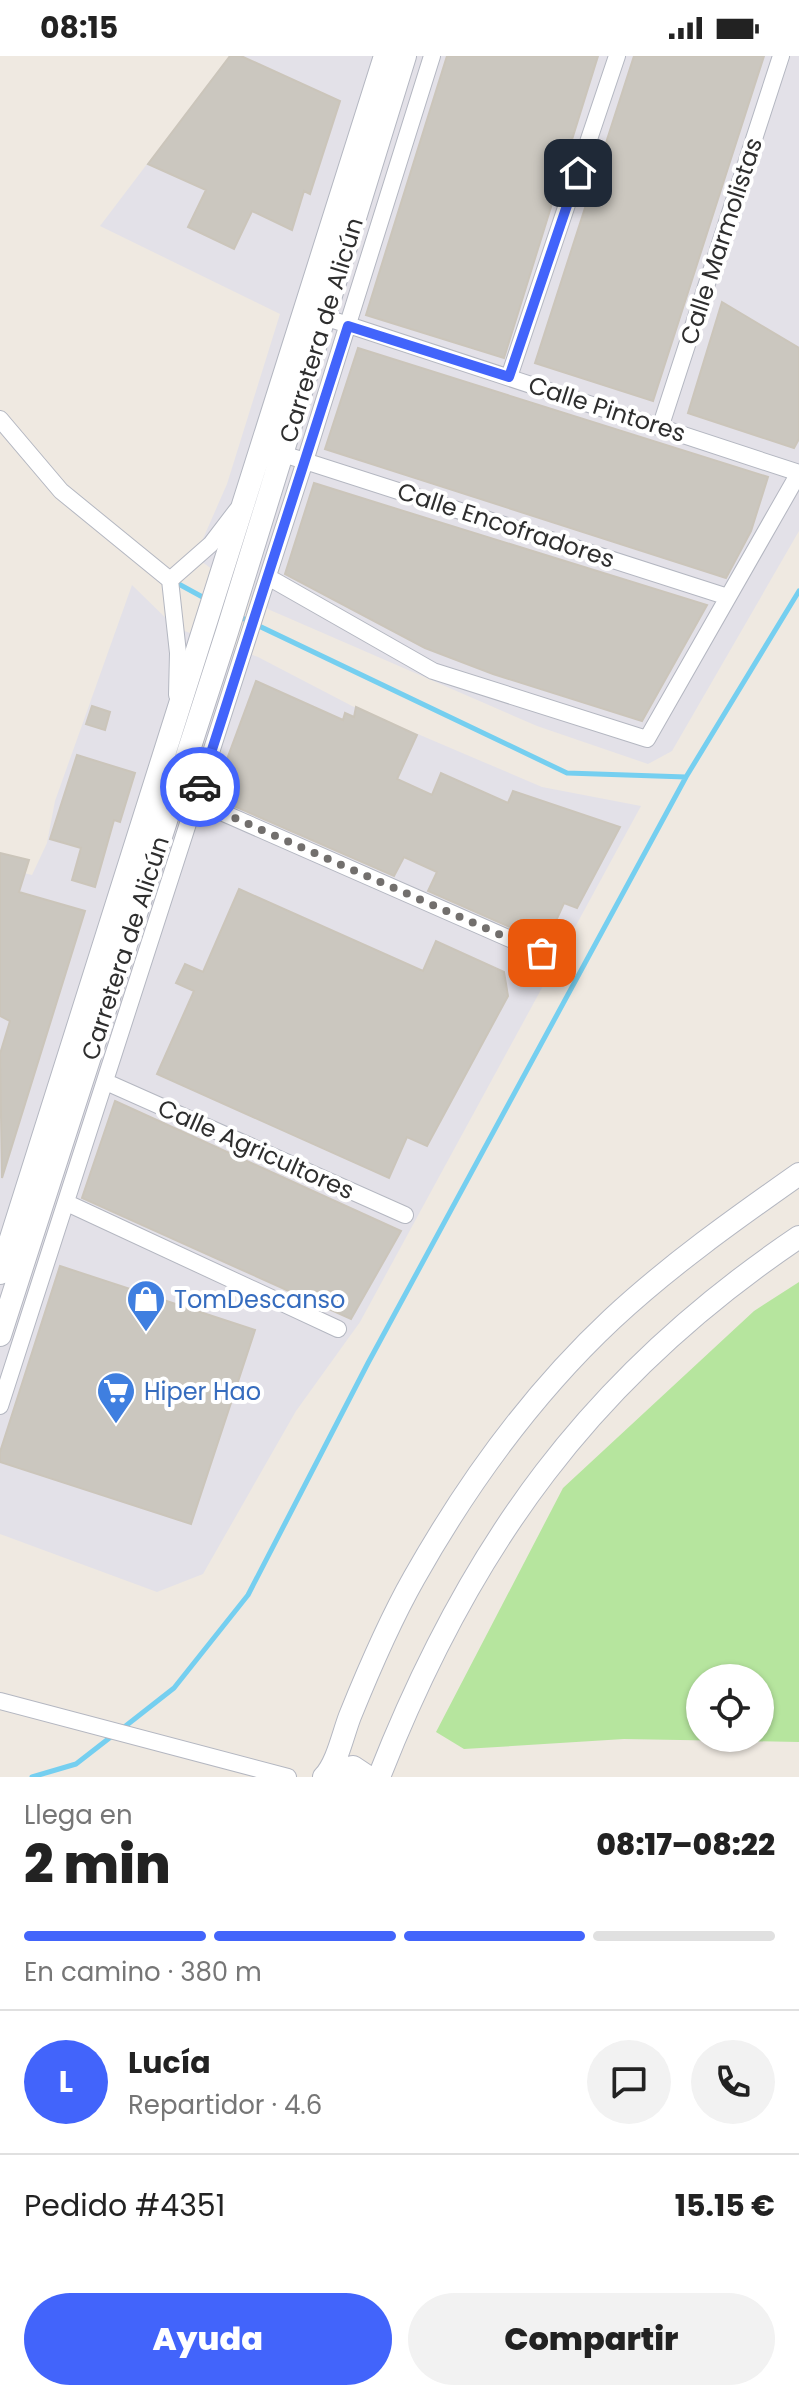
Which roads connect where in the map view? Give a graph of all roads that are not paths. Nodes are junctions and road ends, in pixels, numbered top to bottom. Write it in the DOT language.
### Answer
graph roads {
  1 [pos="385,56"];
  2 [pos="405,56"];
  3 [pos="432,56"];
  4 [pos="617,56"];
  5 [pos="781,56"];
  6 [pos="384,124"];
  7 [pos="409,130"];
  8 [pos="324,317"];
  9 [pos="348,326"];
  10 [pos="509,377"];
  11 [pos="0,419"];
  12 [pos="661,425"];
  13 [pos="283,454"];
  14 [pos="305,461"];
  15 [pos="799,473"];
  16 [pos="248,496"];
  17 [pos="268,577"];
  18 [pos="170,580"];
  19 [pos="728,597"];
  20 [pos="216,630"];
  21 [pos="176,721"];
  22 [pos="196,801"];
  23 [pos="542,953"];
  24 [pos="106,1082"];
  25 [pos="799,1174"];
  26 [pos="67,1203"];
  27 [pos="405,1215"];
  28 [pos="799,1237"];
  29 [pos="0,1273"];
  30 [pos="338,1329"];
  31 [pos="0,1335"];
  32 [pos="0,1406"];
  33 [pos="0,1703"];
  34 [pos="327,1775"];
  35 [pos="288,1777"];
  36 [pos="368,1777"];
  37 [pos="379,1777"];
  1 -- 16 [label="main road, Carretera de Alicún"];
  2 -- 6 [label="main road, Carretera de Alicún"];
  3 -- 7 [label="street"];
  4 -- 10 [label="street"];
  5 -- 12 [label="street, Calle Marmolistas"];
  6 -- 7 [label="street"];
  6 -- 8 [label="main road, Carretera de Alicún"];
  7 -- 9 [label="street"];
  8 -- 9 [label="street, Calle Pintores"];
  8 -- 13 [label="main road, Carretera de Alicún"];
  9 -- 10 [label="street, Calle Pintores"];
  9 -- 14 [label="street"];
  10 -- 12 [label="street, Calle Pintores"];
  11 -- 18 [label="street"];
  12 -- 15 [label="street, Calle Pintores"];
  13 -- 14 [label="street, Calle Encofradores"];
  13 -- 20 [label="main road, Carretera de Alicún"];
  14 -- 17 [label="street"];
  14 -- 19 [label="street, Calle Encofradores"];
  15 -- 19 [label="street"];
  16 -- 18 [label="street"];
  16 -- 20 [label="main road, Carretera de Alicún"];
  17 -- 19 [label="street"];
  17 -- 22 [label="street"];
  18 -- 21 [label="street"];
  20 -- 21 [label="main road, Carretera de Alicún"];
  20 -- 31 [label="main road, Carretera de Alicún"];
  21 -- 29 [label="main road, Carretera de Alicún"];
  22 -- 23 [label="street"];
  22 -- 24 [label="street"];
  24 -- 26 [label="street"];
  24 -- 27 [label="street, Calle Agricultores"];
  25 -- 34 [label="main road"];
  26 -- 30 [label="street"];
  26 -- 32 [label="street"];
  28 -- 37 [label="main road"];
  33 -- 35 [label="street"];
  34 -- 36 [label="main road"];
}
